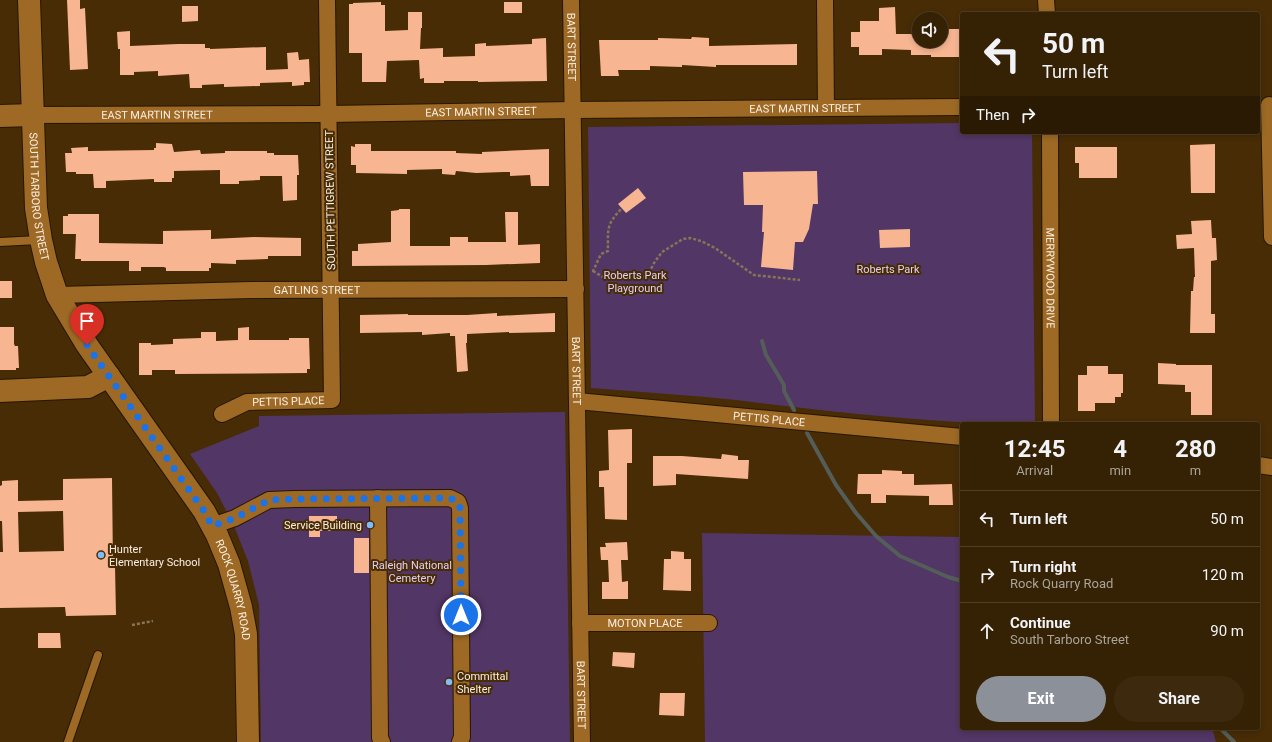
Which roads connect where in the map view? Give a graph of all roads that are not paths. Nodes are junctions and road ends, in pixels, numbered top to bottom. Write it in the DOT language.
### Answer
graph roads {
  1 [pos="29,0"];
  2 [pos="327,0"];
  3 [pos="571,0"];
  4 [pos="825,0"];
  5 [pos="1046,0"];
  6 [pos="1047,12"];
  7 [pos="1266,105"];
  8 [pos="960,107"];
  9 [pos="826,108"];
  10 [pos="573,110"];
  11 [pos="328,114"];
  12 [pos="33,115"];
  13 [pos="0,116"];
  14 [pos="1050,134"];
  15 [pos="1272,234"];
  16 [pos="1272,237"];
  17 [pos="41,240"];
  18 [pos="0,242"];
  19 [pos="576,289"];
  20 [pos="331,290"];
  21 [pos="57,295"];
  22 [pos="109,376"];
  23 [pos="0,390"];
  24 [pos="332,400"];
  25 [pos="577,401"];
  26 [pos="222,414"];
  27 [pos="1051,422"];
  28 [pos="960,437"];
  29 [pos="1260,465"];
  30 [pos="1272,467"];
  31 [pos="378,498"];
  32 [pos="212,526"];
  33 [pos="580,623"];
  34 [pos="709,623"];
  35 [pos="98,655"];
  36 [pos="68,742"];
  37 [pos="248,742"];
  38 [pos="382,742"];
  39 [pos="460,742"];
  40 [pos="582,742"];
  1 -- 12 [label="main road, SOUTH TARBORO STREET"];
  2 -- 11 [label="street, SOUTH PETTIGREW STREET"];
  3 -- 10 [label="street, BART STREET"];
  4 -- 9 [label="street"];
  5 -- 6 [label="street"];
  7 -- 15 [label="street"];
  8 -- 9 [label="street, EAST MARTIN STREET"];
  9 -- 10 [label="street, EAST MARTIN STREET"];
  10 -- 11 [label="street, EAST MARTIN STREET"];
  10 -- 19 [label="street, BART STREET"];
  11 -- 12 [label="street, EAST MARTIN STREET"];
  11 -- 20 [label="street, SOUTH PETTIGREW STREET"];
  12 -- 13 [label="main road, EAST MARTIN STREET"];
  12 -- 17 [label="main road, SOUTH TARBORO STREET"];
  14 -- 27 [label="street, MERRYWOOD DRIVE"];
  15 -- 16 [label="street"];
  17 -- 18 [label="lane"];
  17 -- 21 [label="main road, SOUTH TARBORO STREET"];
  19 -- 20 [label="street, GATLING STREET"];
  19 -- 25 [label="street, BART STREET"];
  20 -- 21 [label="street, GATLING STREET"];
  20 -- 24 [label="street, SOUTH PETTIGREW STREET"];
  21 -- 22 [label="main road, SOUTH TARBORO STREET"];
  22 -- 23 [label="main road"];
  22 -- 32 [label="main road, ROCK QUARRY ROAD"];
  24 -- 26 [label="street, PETTIS PLACE"];
  25 -- 28 [label="street, PETTIS PLACE"];
  25 -- 33 [label="street, BART STREET"];
  29 -- 30 [label="street"];
  31 -- 32 [label="street"];
  31 -- 38 [label="street"];
  31 -- 39 [label="street"];
  32 -- 37 [label="main road, ROCK QUARRY ROAD"];
  33 -- 34 [label="street, MOTON PLACE"];
  33 -- 40 [label="street, BART STREET"];
  35 -- 36 [label="lane"];
}
